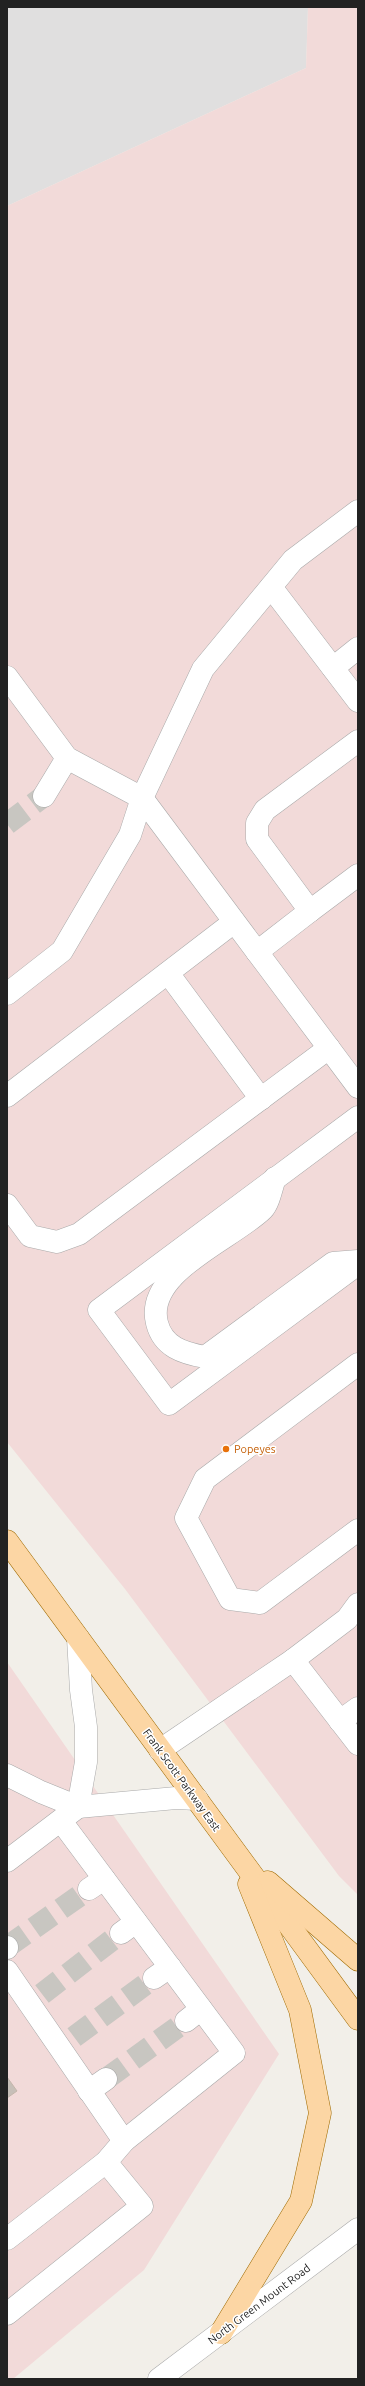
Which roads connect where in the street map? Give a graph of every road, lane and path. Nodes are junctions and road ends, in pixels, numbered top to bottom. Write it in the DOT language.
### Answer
graph roads {
  1 [pos="358,511"];
  2 [pos="271,587"];
  3 [pos="358,648"];
  4 [pos="333,668"];
  5 [pos="9,684"];
  6 [pos="358,701"];
  7 [pos="358,741"];
  8 [pos="67,758"];
  9 [pos="44,796"];
  10 [pos="142,798"];
  11 [pos="358,875"];
  12 [pos="310,910"];
  13 [pos="234,922"];
  14 [pos="257,952"];
  15 [pos="168,973"];
  16 [pos="7,994"];
  17 [pos="329,1048"];
  18 [pos="358,1087"];
  19 [pos="7,1096"];
  20 [pos="261,1099"];
  21 [pos="358,1117"];
  22 [pos="275,1178"];
  23 [pos="7,1205"];
  24 [pos="358,1263"];
  25 [pos="358,1364"];
  26 [pos="358,1530"];
  27 [pos="7,1541"];
  28 [pos="358,1604"];
  29 [pos="78,1638"];
  30 [pos="293,1660"];
  31 [pos="358,1708"];
  32 [pos="340,1721"];
  33 [pos="358,1744"];
  34 [pos="160,1750"];
  35 [pos="7,1775"];
  36 [pos="197,1799"];
  37 [pos="78,1807"];
  38 [pos="61,1821"];
  39 [pos="238,1855"];
  40 [pos="7,1861"];
  41 [pos="358,1960"];
  42 [pos="7,1971"];
  43 [pos="358,2018"];
  44 [pos="124,2142"];
  45 [pos="106,2162"];
  46 [pos="358,2229"];
  47 [pos="7,2239"];
  48 [pos="7,2314"];
  49 [pos="221,2333"];
  50 [pos="159,2379"];
  1 -- 2 [label="street"];
  2 -- 4 [label="street"];
  2 -- 10 [label="street"];
  3 -- 4 [label="street"];
  4 -- 6 [label="street"];
  5 -- 8 [label="street"];
  7 -- 12 [label="street"];
  8 -- 9 [label="street"];
  8 -- 10 [label="street"];
  10 -- 13 [label="street"];
  10 -- 16 [label="street"];
  11 -- 12 [label="street"];
  12 -- 14 [label="street"];
  13 -- 14 [label="street"];
  13 -- 15 [label="street"];
  14 -- 17 [label="street"];
  15 -- 19 [label="street"];
  15 -- 20 [label="street"];
  17 -- 18 [label="street"];
  17 -- 20 [label="street"];
  20 -- 23 [label="street"];
  21 -- 22 [label="street"];
  22 -- 24 [label="street"];
  22 -- 24 [label="street"];
  25 -- 26 [label="street"];
  27 -- 29 [label="main road, Frank Scott Parkway East"];
  28 -- 30 [label="street"];
  29 -- 34 [label="main road, Frank Scott Parkway East"];
  29 -- 37 [label="street"];
  30 -- 32 [label="street"];
  30 -- 34 [label="street"];
  31 -- 32 [label="street"];
  32 -- 33 [label="street"];
  34 -- 36 [label="main road, Frank Scott Parkway East"];
  35 -- 37 [label="street"];
  36 -- 37 [label="street"];
  36 -- 39 [label="main road, Frank Scott Parkway East"];
  37 -- 38 [label="street"];
  38 -- 40 [label="street"];
  38 -- 44 [label="street"];
  39 -- 41 [label="main road"];
  39 -- 43 [label="main road, Frank Scott Parkway East"];
  39 -- 49 [label="main road"];
  42 -- 44 [label="street"];
  44 -- 45 [label="street"];
  45 -- 47 [label="street"];
  45 -- 48 [label="street"];
  46 -- 49 [label="street, North Green Mount Road"];
  49 -- 50 [label="street, North Green Mount Road"];
}
